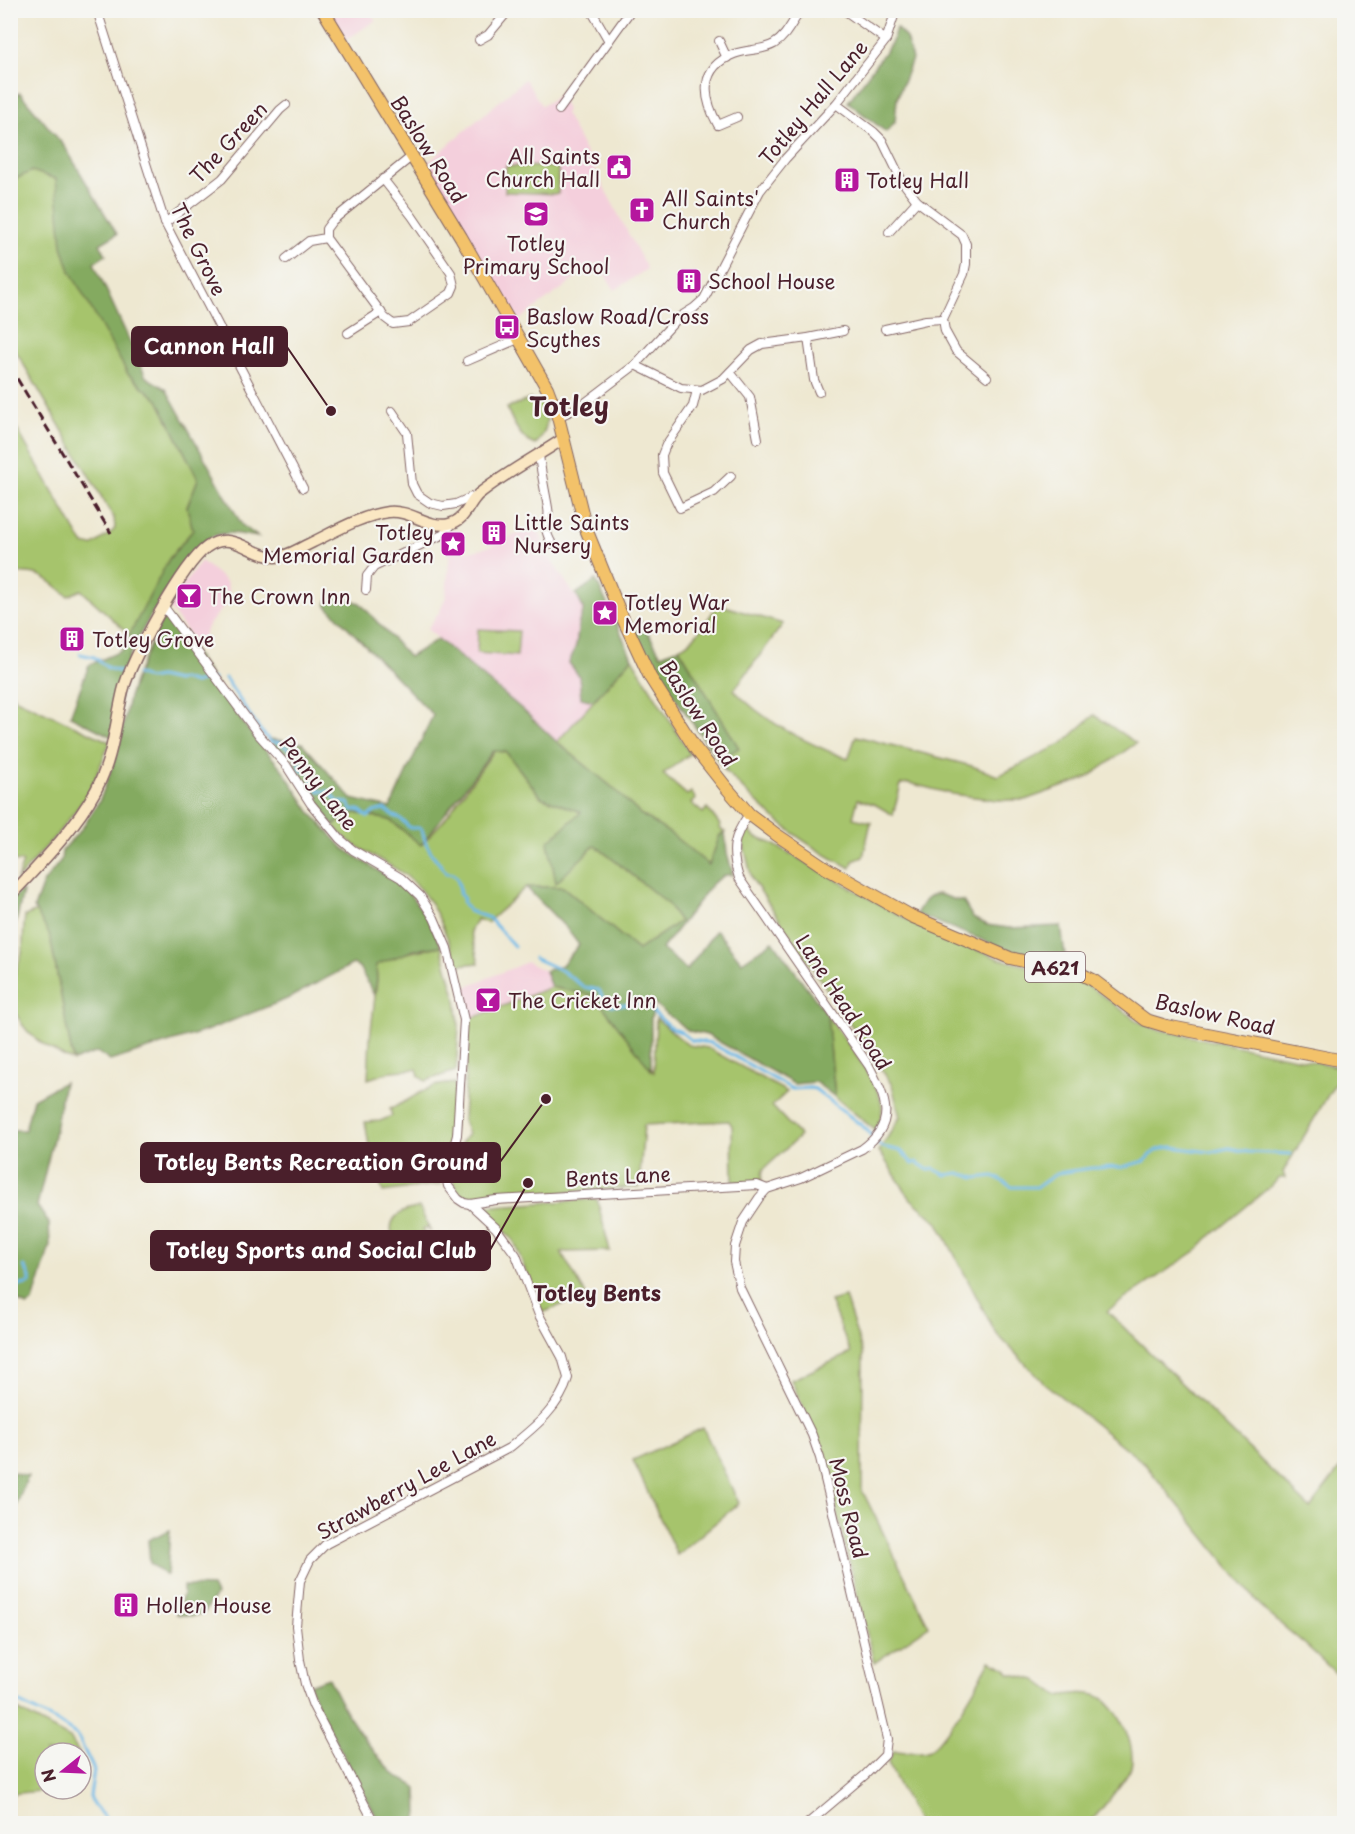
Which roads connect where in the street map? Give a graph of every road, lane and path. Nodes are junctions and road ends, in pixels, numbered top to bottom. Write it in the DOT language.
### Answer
graph roads {
  1 [pos="97,10"];
  2 [pos="509,10"];
  3 [pos="591,10"];
  4 [pos="631,10"];
  5 [pos="801,10"];
  6 [pos="844,10"];
  7 [pos="896,10"];
  8 [pos="326,12"];
  9 [pos="479,40"];
  10 [pos="886,40"];
  11 [pos="609,41"];
  12 [pos="718,41"];
  13 [pos="727,58"];
  14 [pos="836,104"];
  15 [pos="286,105"];
  16 [pos="559,110"];
  17 [pos="737,117"];
  18 [pos="411,157"];
  19 [pos="382,179"];
  20 [pos="917,201"];
  21 [pos="165,223"];
  22 [pos="889,232"];
  23 [pos="326,238"];
  24 [pos="286,259"];
  25 [pos="381,312"];
  26 [pos="943,319"];
  27 [pos="885,329"];
  28 [pos="843,331"];
  29 [pos="348,333"];
  30 [pos="808,338"];
  31 [pos="518,339"];
  32 [pos="466,361"];
  33 [pos="635,365"];
  34 [pos="730,372"];
  35 [pos="987,377"];
  36 [pos="697,390"];
  37 [pos="819,392"];
  38 [pos="392,411"];
  39 [pos="558,417"];
  40 [pos="563,438"];
  41 [pos="758,439"];
  42 [pos="539,455"];
  43 [pos="731,476"];
  44 [pos="303,488"];
  45 [pos="478,494"];
  46 [pos="453,523"];
  47 [pos="552,544"];
  48 [pos="366,590"];
  49 [pos="164,607"];
  50 [pos="748,814"];
  51 [pos="10,896"];
  52 [pos="1344,1061"];
  53 [pos="767,1189"];
  54 [pos="470,1204"];
  55 [pos="375,1824"];
  56 [pos="807,1824"];
  1 -- 21 [label="street, The Grove"];
  2 -- 9 [label="street"];
  3 -- 11 [label="street"];
  4 -- 11 [label="street"];
  5 -- 13 [label="street"];
  6 -- 10 [label="street"];
  7 -- 10 [label="street, Totley Hall Lane"];
  8 -- 18 [label="main road, Baslow Road / A621"];
  10 -- 14 [label="street, Totley Hall Lane"];
  11 -- 16 [label="street"];
  12 -- 13 [label="street"];
  13 -- 17 [label="street"];
  14 -- 20 [label="street"];
  14 -- 33 [label="street, Totley Hall Lane"];
  15 -- 21 [label="street, The Green"];
  18 -- 19 [label="street"];
  18 -- 31 [label="main road, Baslow Road / A621"];
  19 -- 23 [label="street"];
  19 -- 25 [label="street"];
  20 -- 22 [label="street"];
  20 -- 26 [label="street"];
  21 -- 44 [label="street, The Grove"];
  23 -- 24 [label="street"];
  23 -- 25 [label="street"];
  25 -- 29 [label="street"];
  26 -- 27 [label="street"];
  26 -- 35 [label="street"];
  28 -- 30 [label="street"];
  30 -- 34 [label="street"];
  30 -- 37 [label="street"];
  31 -- 32 [label="street"];
  31 -- 39 [label="main road, Baslow Road / A621"];
  33 -- 36 [label="street"];
  33 -- 39 [label="street, Totley Hall Lane"];
  34 -- 36 [label="street"];
  34 -- 41 [label="street"];
  36 -- 43 [label="street"];
  38 -- 45 [label="street"];
  39 -- 40 [label="main road, Baslow Road / A621"];
  40 -- 42 [label="street"];
  40 -- 50 [label="main road, Baslow Road / A621"];
  42 -- 45 [label="street"];
  42 -- 47 [label="street"];
  45 -- 46 [label="street"];
  46 -- 48 [label="street"];
  46 -- 49 [label="street"];
  49 -- 51 [label="street"];
  49 -- 54 [label="street, Penny Lane"];
  50 -- 52 [label="main road, Baslow Road / A621"];
  50 -- 53 [label="street, Lane Head Road"];
  53 -- 54 [label="street, Bents Lane"];
  53 -- 56 [label="street, Moss Road"];
  54 -- 55 [label="street, Strawberry Lee Lane"];
}
